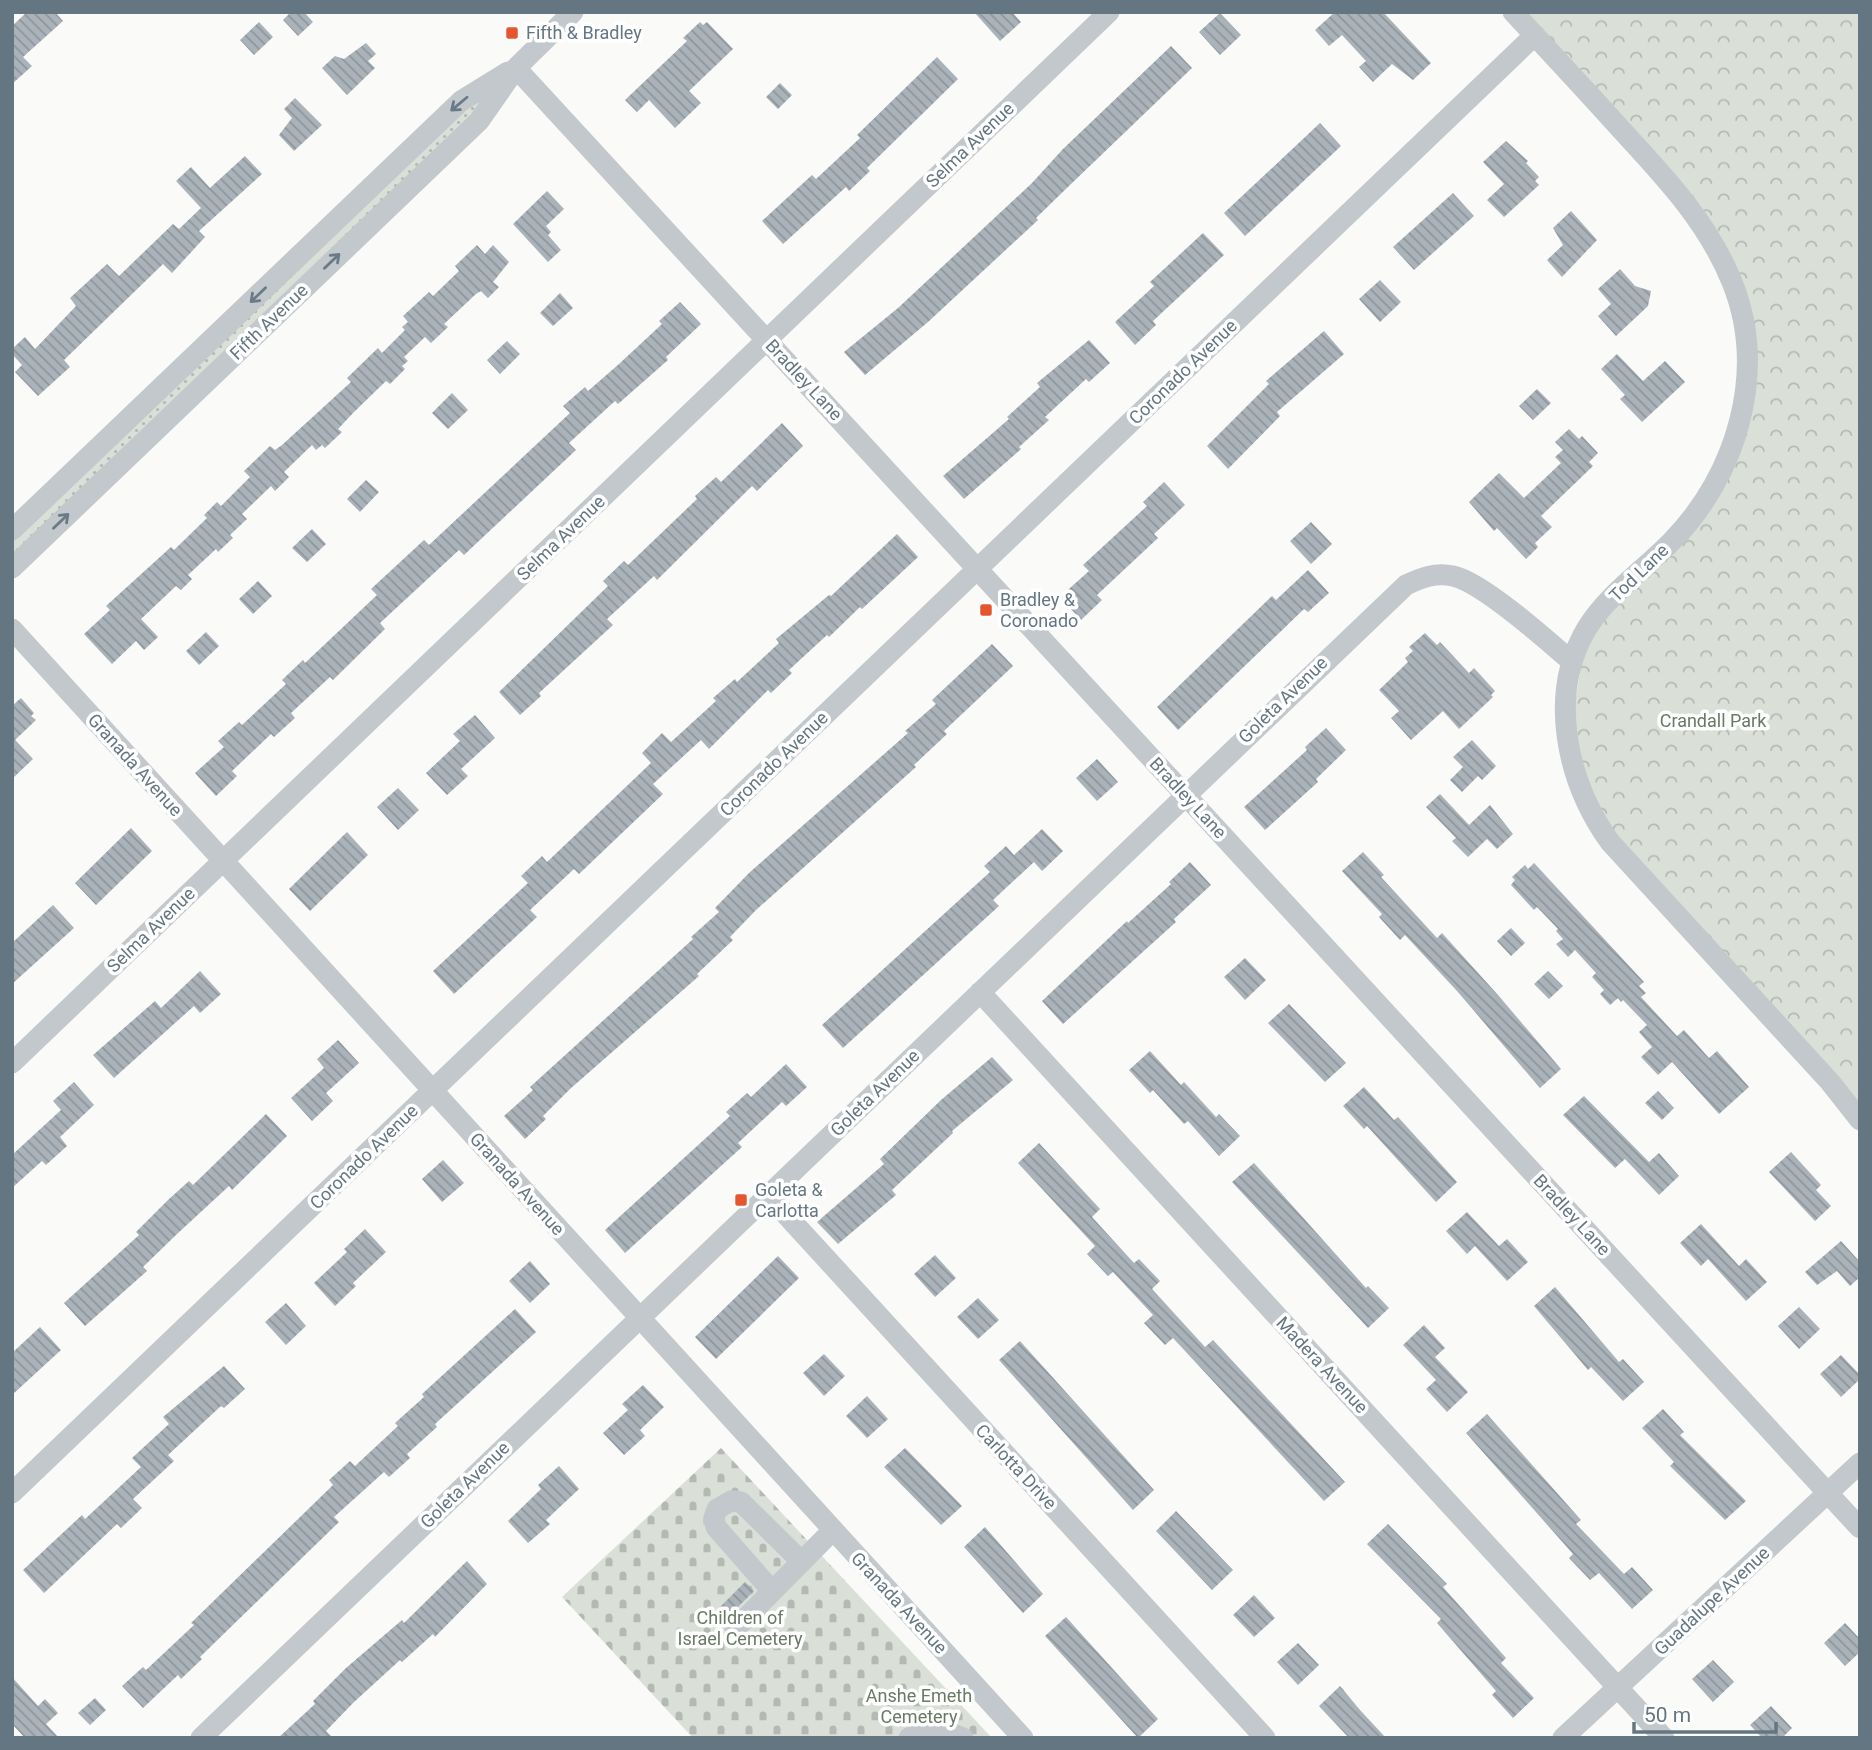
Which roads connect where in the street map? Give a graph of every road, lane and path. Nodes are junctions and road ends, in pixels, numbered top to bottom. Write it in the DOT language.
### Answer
graph roads {
  1 [pos="573,12"];
  2 [pos="1109,12"];
  3 [pos="1513,12"];
  4 [pos="1535,35"];
  5 [pos="516,68"];
  6 [pos="767,340"];
  7 [pos="12,530"];
  8 [pos="12,568"];
  9 [pos="978,569"];
  10 [pos="12,629"];
  11 [pos="1572,662"];
  12 [pos="1185,795"];
  13 [pos="223,861"];
  14 [pos="980,992"];
  15 [pos="12,1063"];
  16 [pos="432,1091"];
  17 [pos="1860,1120"];
  18 [pos="768,1195"];
  19 [pos="639,1318"];
  20 [pos="1860,1463"];
  21 [pos="12,1493"];
  22 [pos="1828,1493"];
  23 [pos="1860,1528"];
  24 [pos="833,1530"];
  25 [pos="802,1562"];
  26 [pos="772,1591"];
  27 [pos="735,1629"];
  28 [pos="1618,1688"];
  29 [pos="201,1738"];
  30 [pos="909,1738"];
  31 [pos="963,1738"];
  32 [pos="1023,1738"];
  33 [pos="1265,1738"];
  34 [pos="1563,1738"];
  35 [pos="1664,1738"];
  1 -- 5 [label="street, Fifth Avenue"];
  2 -- 6 [label="street, Selma Avenue"];
  3 -- 4 [label="street, Tod Lane"];
  4 -- 9 [label="street, Coronado Avenue"];
  4 -- 11 [label="street, Tod Lane"];
  5 -- 6 [label="street, Bradley Lane"];
  5 -- 7 [label="street, Fifth Avenue, one-way"];
  8 -- 5 [label="street, Fifth Avenue, one-way"];
  6 -- 9 [label="street, Bradley Lane"];
  6 -- 13 [label="street, Selma Avenue"];
  9 -- 12 [label="street, Bradley Lane"];
  9 -- 16 [label="street, Coronado Avenue"];
  10 -- 13 [label="street, Granada Avenue"];
  11 -- 12 [label="street, Goleta Avenue"];
  11 -- 17 [label="street, Tod Lane"];
  12 -- 14 [label="street, Goleta Avenue"];
  12 -- 22 [label="street, Bradley Lane"];
  13 -- 15 [label="street, Selma Avenue"];
  13 -- 16 [label="street, Granada Avenue"];
  14 -- 18 [label="street, Goleta Avenue"];
  14 -- 28 [label="street, Madera Avenue"];
  16 -- 19 [label="street, Granada Avenue"];
  16 -- 21 [label="street, Coronado Avenue"];
  18 -- 19 [label="street, Goleta Avenue"];
  18 -- 33 [label="street, Carlotta Drive"];
  19 -- 24 [label="street, Granada Avenue"];
  19 -- 29 [label="street, Goleta Avenue"];
  20 -- 22 [label="street, Guadalupe Avenue"];
  22 -- 23 [label="street, Bradley Lane"];
  22 -- 28 [label="street, Guadalupe Avenue"];
  24 -- 25 [label="street"];
  24 -- 32 [label="street, Granada Avenue"];
  25 -- 26 [label="street"];
  25 -- 26 [label="street"];
  26 -- 27 [label="street"];
  28 -- 34 [label="street, Guadalupe Avenue"];
  28 -- 35 [label="street, Madera Avenue"];
  30 -- 31 [label="street"];
}
